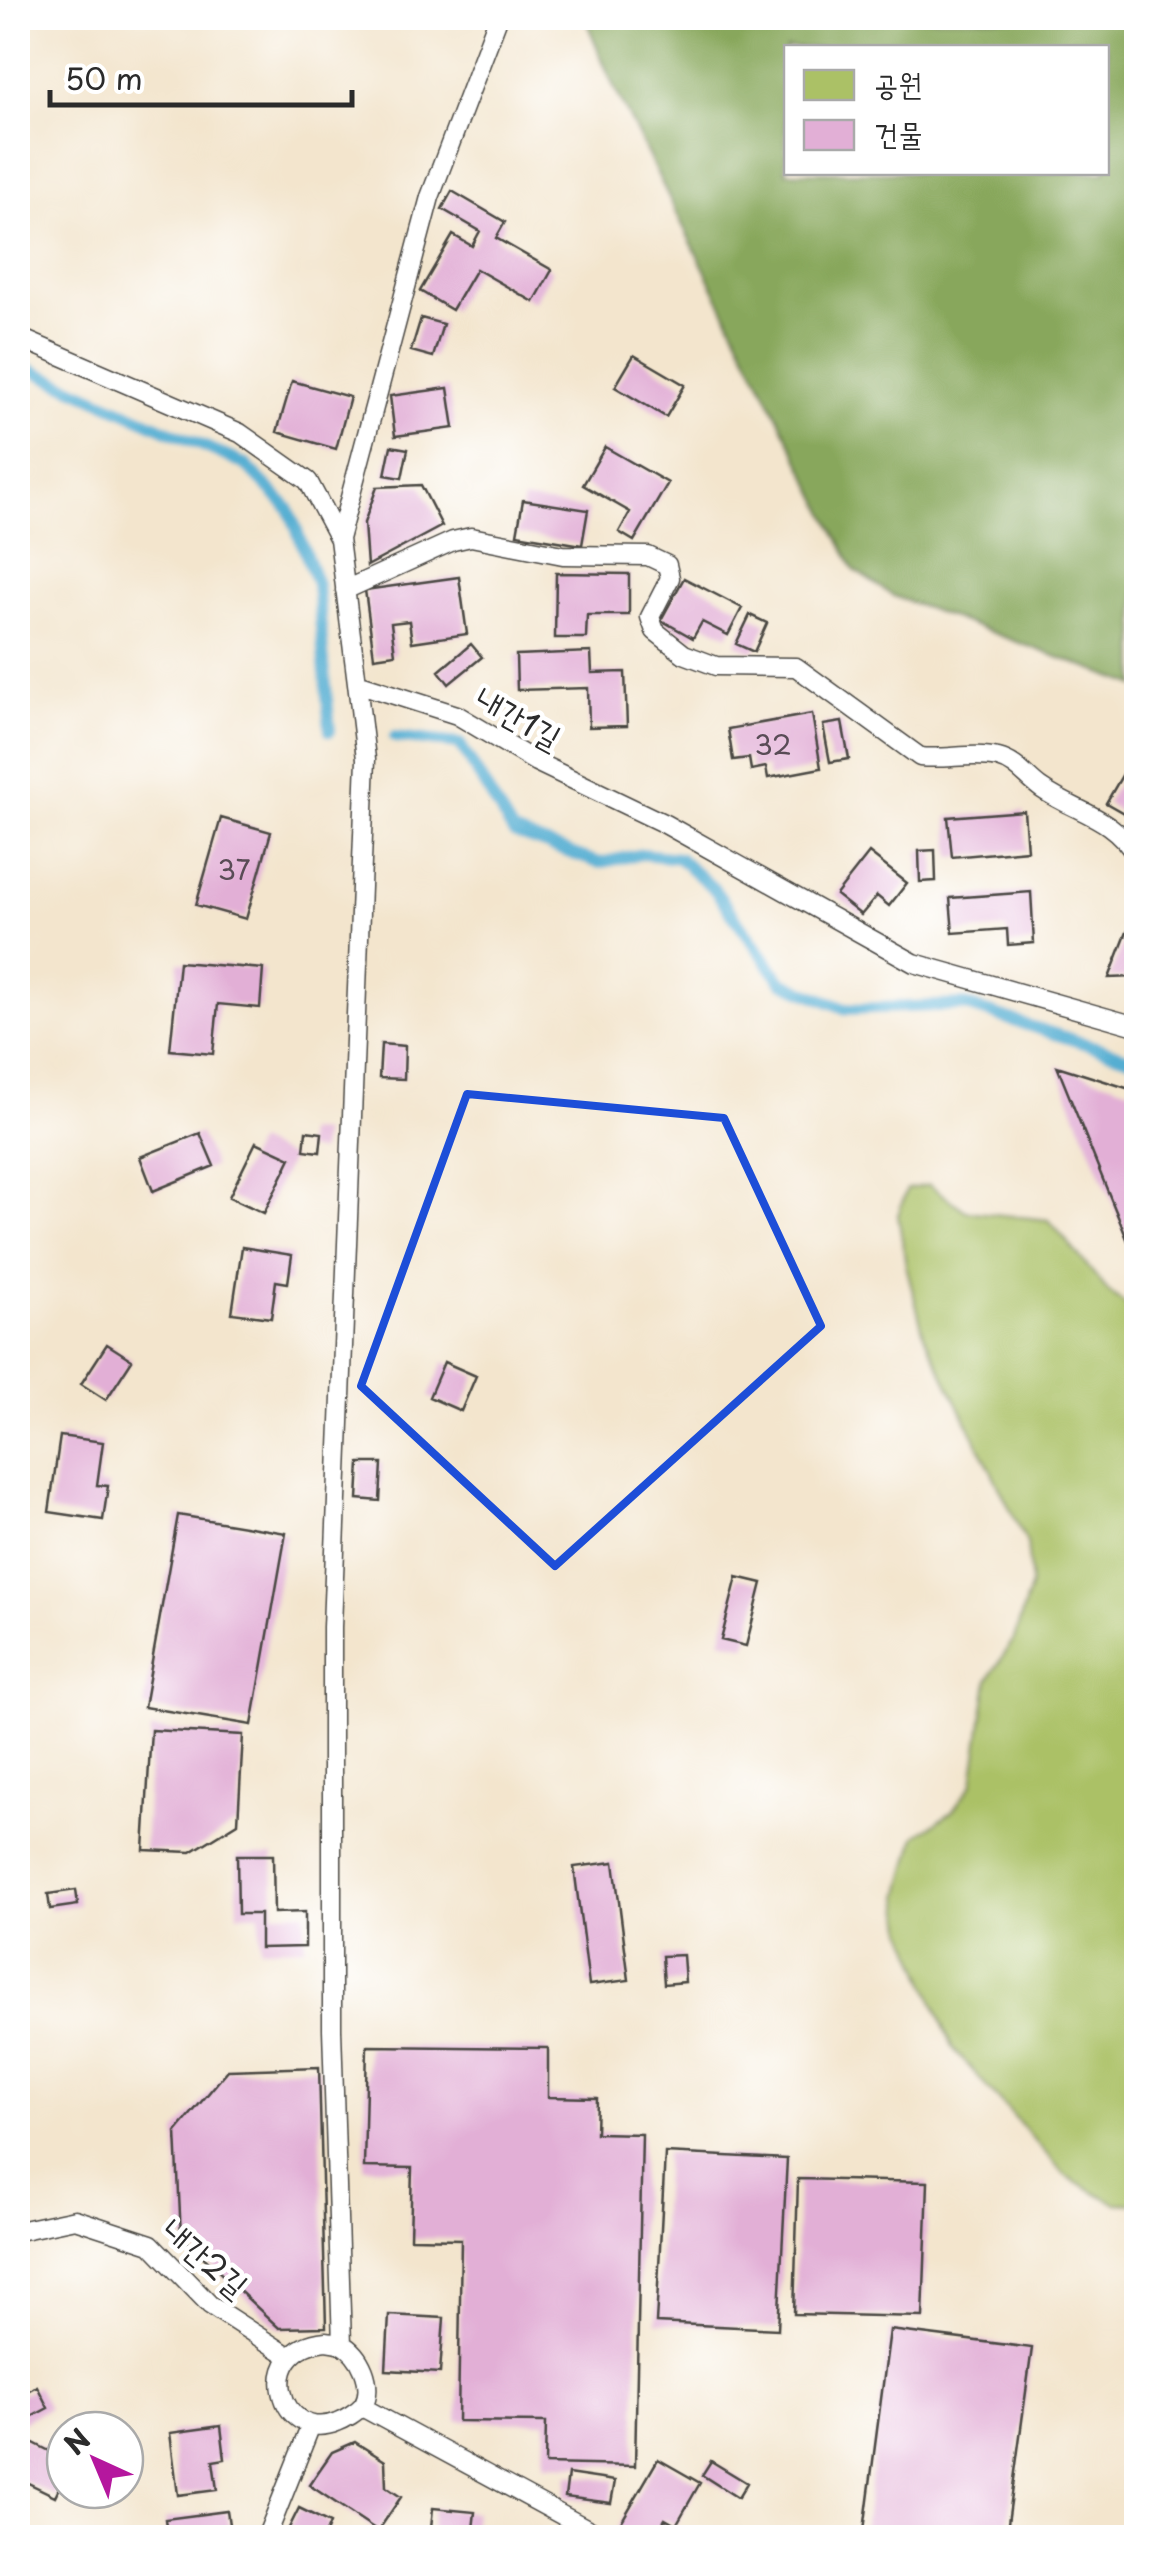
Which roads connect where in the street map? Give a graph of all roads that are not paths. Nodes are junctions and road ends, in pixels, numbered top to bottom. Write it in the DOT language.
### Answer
graph roads {
  1 [pos="498,18"];
  2 [pos="18,337"];
  3 [pos="339,539"];
  4 [pos="345,590"];
  5 [pos="357,683"];
  6 [pos="1136,856"];
  7 [pos="1136,1026"];
  8 [pos="18,2231"];
  9 [pos="342,2344"];
  10 [pos="290,2357"];
  11 [pos="362,2406"];
  12 [pos="312,2426"];
  13 [pos="266,2538"];
  14 [pos="604,2538"];
  1 -- 3 [label="lane"];
  2 -- 3 [label="lane"];
  3 -- 4 [label="lane"];
  4 -- 5 [label="lane"];
  4 -- 6 [label="lane"];
  5 -- 7 [label="lane, 내간1길"];
  5 -- 9 [label="lane"];
  8 -- 10 [label="lane, 내간2길"];
  9 -- 10 [label="lane"];
  9 -- 11 [label="lane"];
  10 -- 12 [label="lane"];
  11 -- 12 [label="lane"];
  11 -- 14 [label="lane"];
  12 -- 13 [label="lane"];
}
